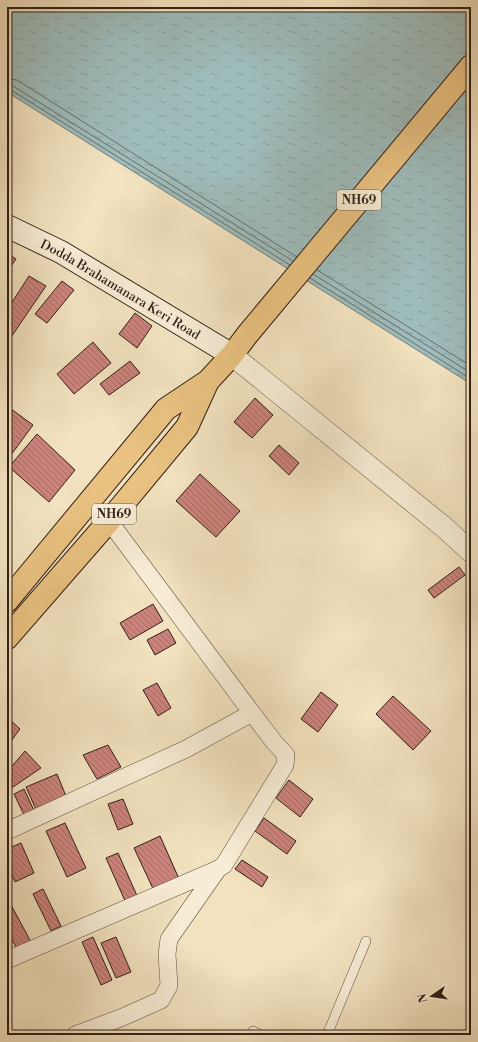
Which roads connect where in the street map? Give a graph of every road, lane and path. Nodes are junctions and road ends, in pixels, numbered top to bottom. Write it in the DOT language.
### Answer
graph roads {
  1 [pos="471,66"];
  2 [pos="7,226"];
  3 [pos="232,355"];
  4 [pos="208,381"];
  5 [pos="109,521"];
  6 [pos="471,552"];
  7 [pos="7,601"];
  8 [pos="7,638"];
  9 [pos="252,713"];
  10 [pos="7,831"];
  11 [pos="218,869"];
  12 [pos="366,941"];
  13 [pos="7,960"];
  14 [pos="75,1035"];
  15 [pos="328,1035"];
  1 -- 3 [label="highway, NH69"];
  2 -- 3 [label="main road, Dodda Brahamanara Keri Road"];
  3 -- 4 [label="highway, NH69"];
  3 -- 6 [label="street"];
  4 -- 5 [label="highway, NH69"];
  4 -- 7 [label="highway, NH69"];
  5 -- 8 [label="highway, NH69"];
  5 -- 9 [label="street"];
  9 -- 10 [label="street"];
  9 -- 11 [label="street"];
  11 -- 13 [label="street"];
  11 -- 14 [label="street"];
  12 -- 15 [label="lane"];
}
